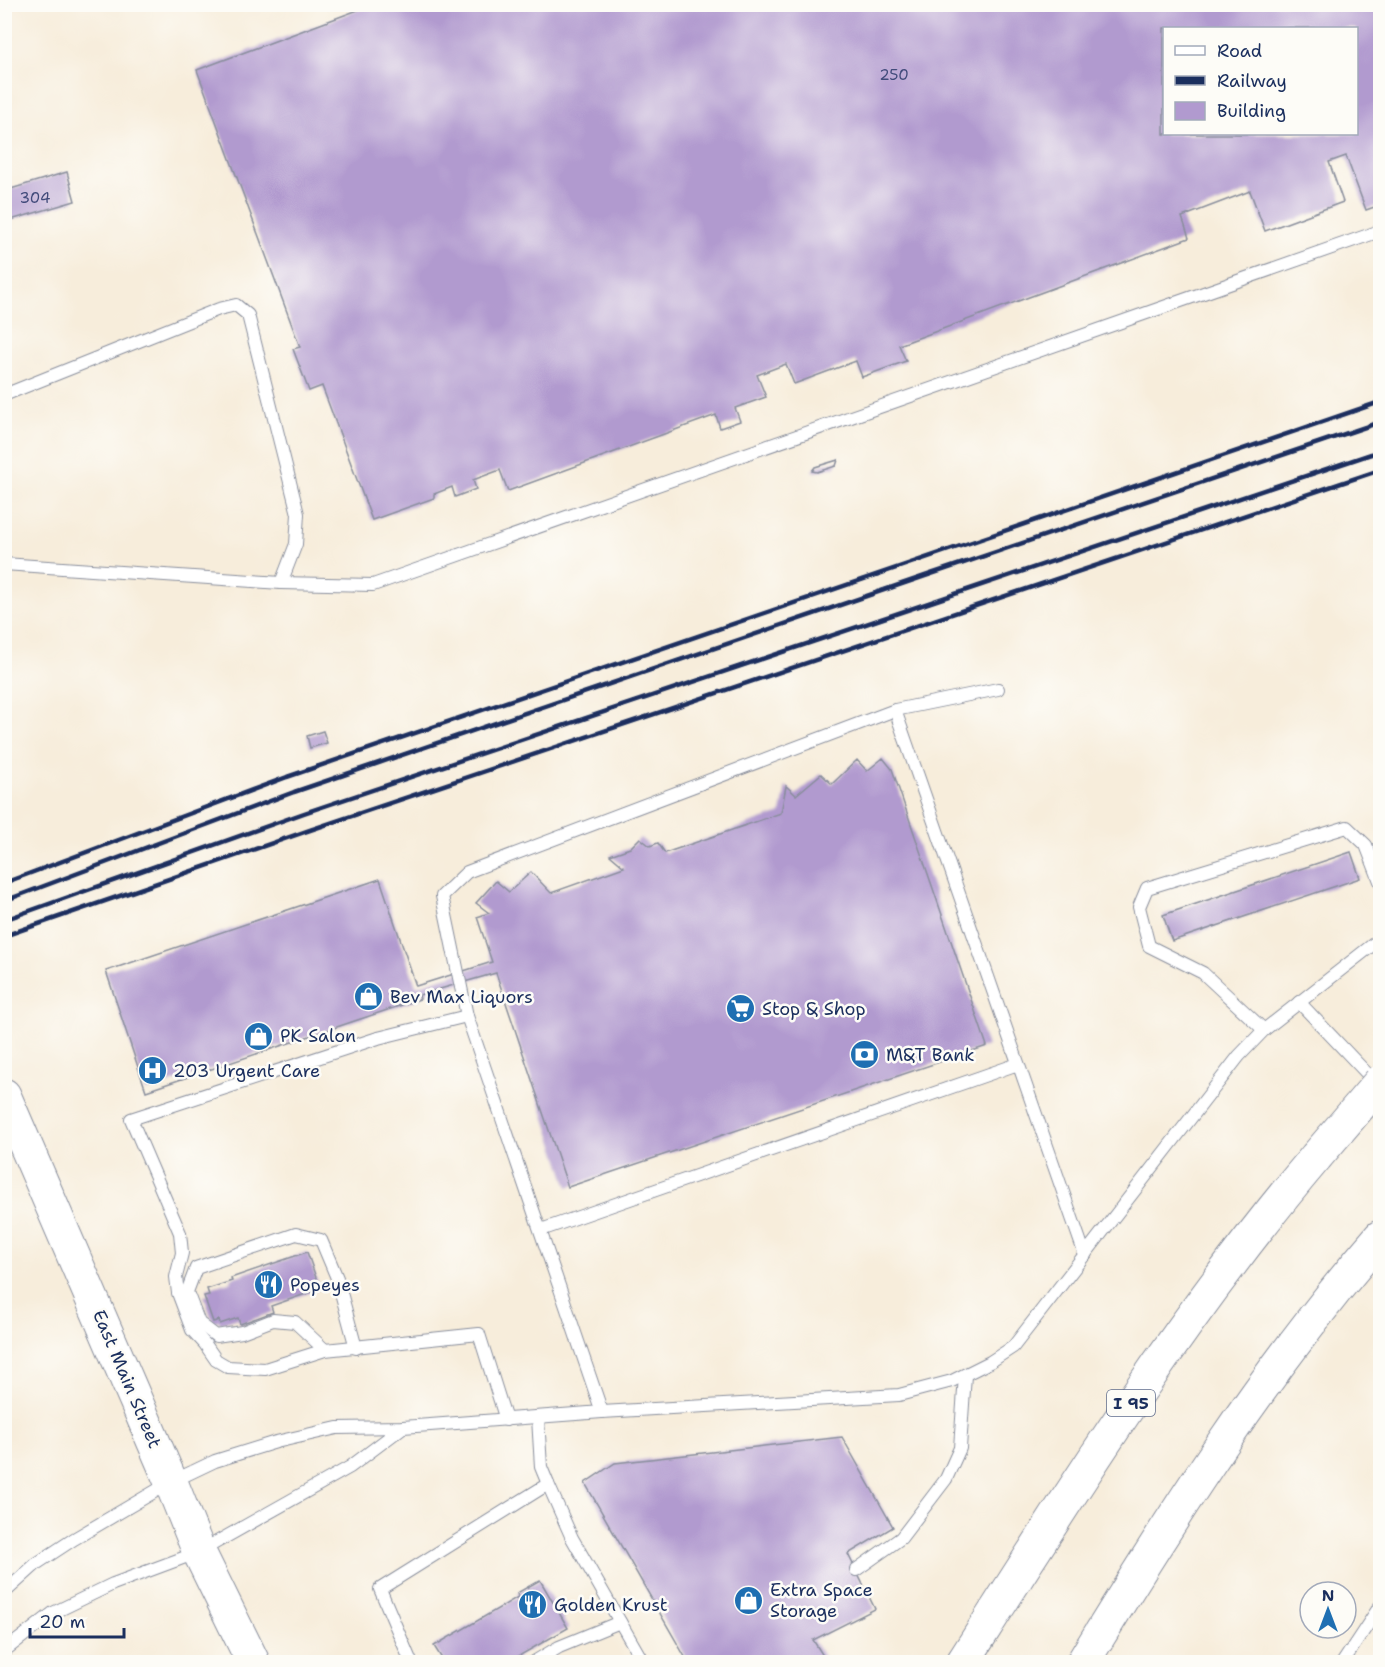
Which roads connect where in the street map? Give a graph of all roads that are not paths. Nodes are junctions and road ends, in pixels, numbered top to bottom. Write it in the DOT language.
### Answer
graph roads {
  1 [pos="1380,231"];
  2 [pos="4,395"];
  3 [pos="4,564"];
  4 [pos="280,582"];
  5 [pos="998,689"];
  6 [pos="895,710"];
  7 [pos="1380,881"];
  8 [pos="1380,939"];
  9 [pos="1299,1002"];
  10 [pos="467,1016"];
  11 [pos="1264,1029"];
  12 [pos="1018,1064"];
  13 [pos="1380,1082"];
  14 [pos="1380,1087"];
  15 [pos="4,1095"];
  16 [pos="541,1230"];
  17 [pos="1380,1237"];
  18 [pos="1085,1255"];
  19 [pos="356,1348"];
  20 [pos="325,1350"];
  21 [pos="964,1375"];
  22 [pos="602,1412"];
  23 [pos="538,1418"];
  24 [pos="506,1420"];
  25 [pos="403,1426"];
  26 [pos="171,1482"];
  27 [pos="548,1484"];
  28 [pos="199,1552"];
  29 [pos="856,1570"];
  30 [pos="4,1593"];
  31 [pos="1380,1606"];
  32 [pos="620,1622"];
  33 [pos="4,1651"];
  34 [pos="253,1662"];
  35 [pos="411,1662"];
  36 [pos="534,1662"];
  37 [pos="643,1662"];
  38 [pos="963,1662"];
  39 [pos="1083,1662"];
  40 [pos="1342,1662"];
  1 -- 4 [label="lane"];
  2 -- 4 [label="lane"];
  3 -- 4 [label="lane"];
  5 -- 6 [label="lane"];
  6 -- 10 [label="lane"];
  6 -- 12 [label="lane"];
  7 -- 11 [label="lane"];
  8 -- 9 [label="lane"];
  9 -- 11 [label="lane"];
  9 -- 14 [label="lane"];
  10 -- 16 [label="lane"];
  10 -- 20 [label="lane"];
  11 -- 18 [label="lane"];
  12 -- 16 [label="lane"];
  12 -- 18 [label="lane"];
  13 -- 38 [label="main road, I 95, bridge"];
  15 -- 26 [label="main road, East Main Street"];
  16 -- 22 [label="lane"];
  17 -- 39 [label="main road"];
  18 -- 21 [label="lane"];
  19 -- 20 [label="lane"];
  19 -- 20 [label="lane"];
  19 -- 24 [label="lane"];
  21 -- 22 [label="lane"];
  21 -- 29 [label="lane"];
  22 -- 23 [label="lane"];
  23 -- 24 [label="lane"];
  23 -- 27 [label="lane"];
  24 -- 25 [label="lane"];
  25 -- 26 [label="lane"];
  25 -- 28 [label="lane"];
  26 -- 28 [label="main road, East Main Street"];
  26 -- 30 [label="lane"];
  27 -- 32 [label="lane"];
  27 -- 35 [label="lane"];
  28 -- 33 [label="lane"];
  28 -- 34 [label="main road, East Main Street"];
  31 -- 40 [label="lane"];
  32 -- 36 [label="lane"];
  32 -- 37 [label="lane"];
}
